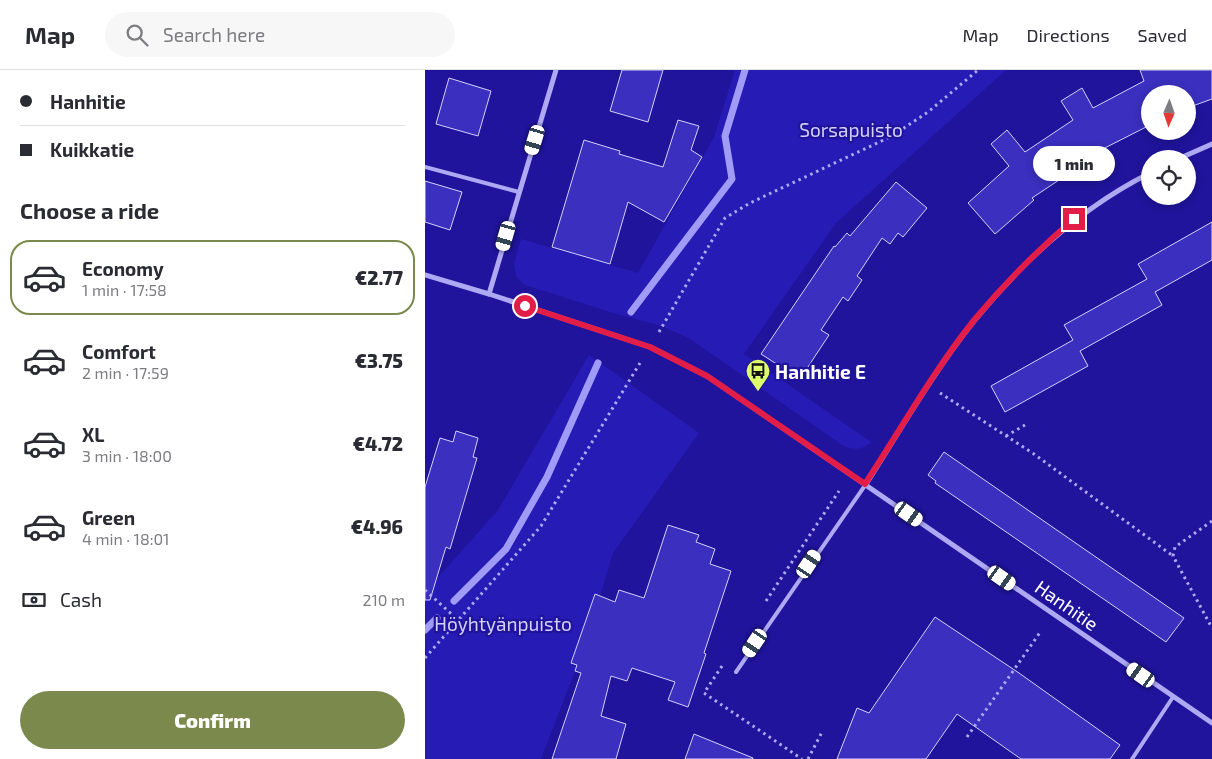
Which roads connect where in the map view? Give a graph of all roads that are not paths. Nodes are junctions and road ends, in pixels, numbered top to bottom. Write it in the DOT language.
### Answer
graph roads {
  1 [pos="556,70"];
  2 [pos="1212,144"];
  3 [pos="1196,151"];
  4 [pos="425,167"];
  5 [pos="1141,178"];
  6 [pos="519,192"];
  7 [pos="425,275"];
  8 [pos="489,294"];
  9 [pos="865,484"];
  10 [pos="736,672"];
  11 [pos="1173,697"];
  12 [pos="1212,714"];
  13 [pos="1210,722"];
  14 [pos="1132,759"];
  1 -- 6 [label="street"];
  2 -- 3 [label="street"];
  4 -- 6 [label="lane"];
  5 -- 9 [label="street"];
  6 -- 8 [label="street"];
  7 -- 8 [label="street, Hanhitie"];
  8 -- 9 [label="street, Hanhitie"];
  9 -- 10 [label="lane"];
  9 -- 11 [label="street, Hanhitie"];
  11 -- 13 [label="street, Hanhitie"];
  11 -- 14 [label="lane"];
  12 -- 13 [label="street"];
}
